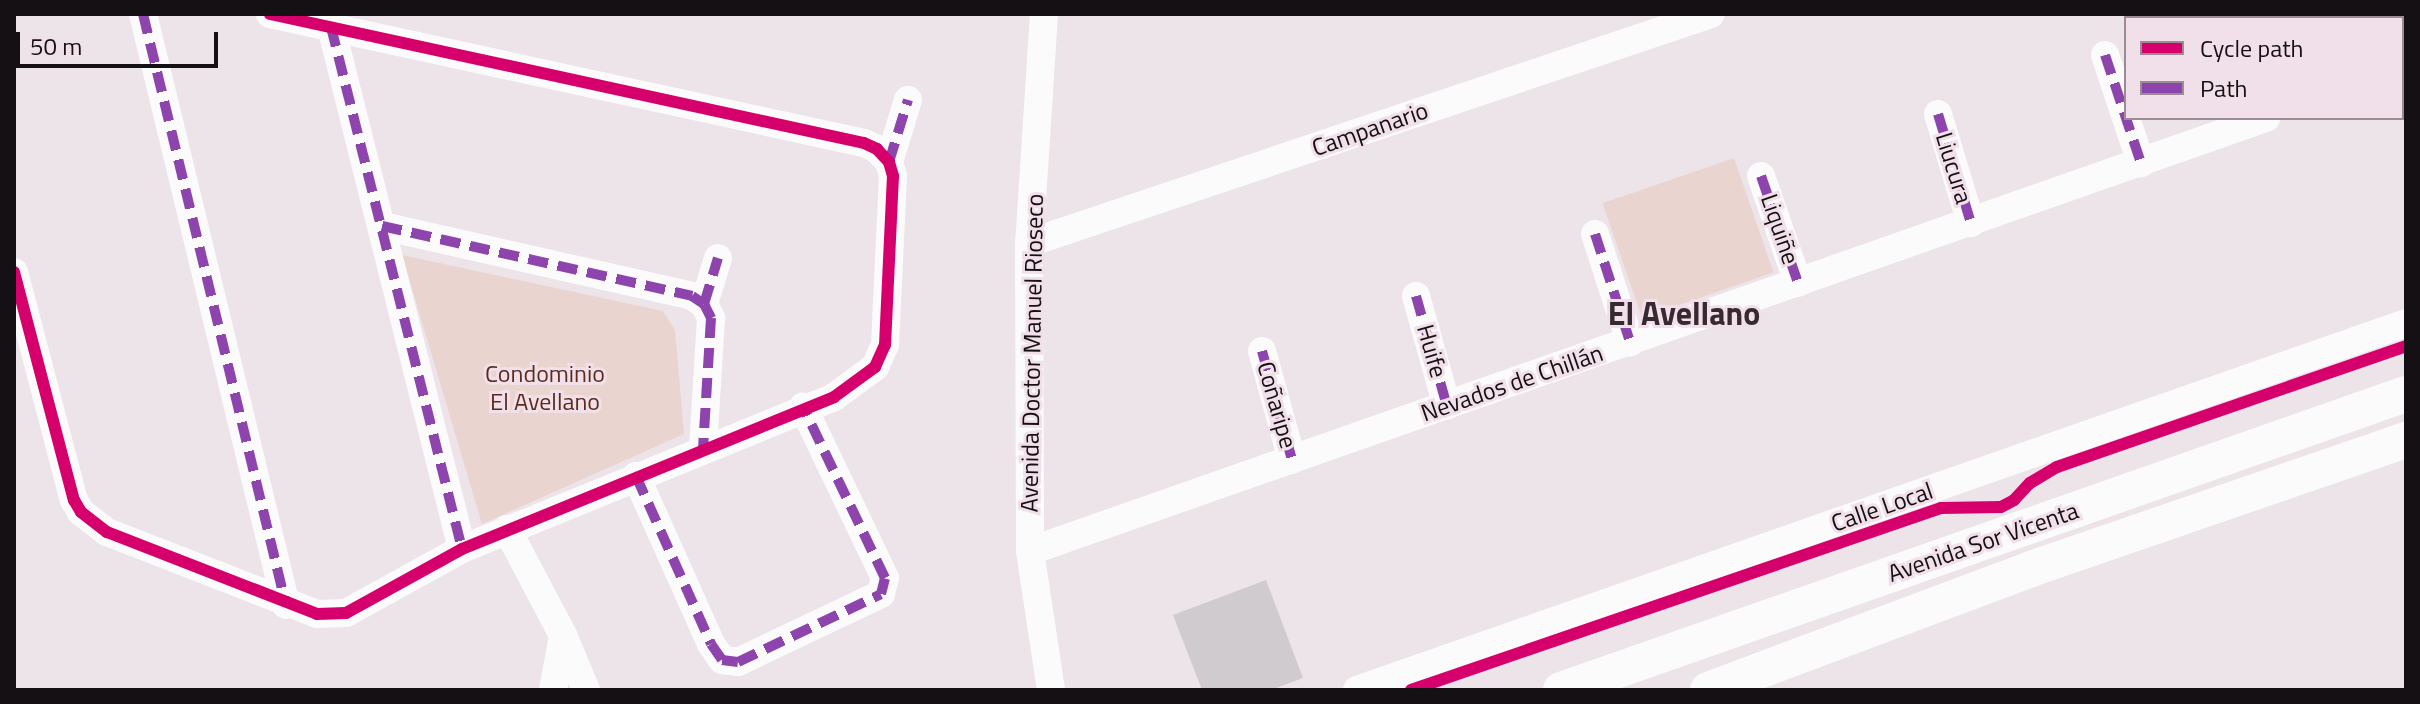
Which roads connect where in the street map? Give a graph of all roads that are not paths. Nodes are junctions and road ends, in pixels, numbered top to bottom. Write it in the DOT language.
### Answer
graph roads {
  1 [pos="143,14"];
  2 [pos="270,14"];
  3 [pos="1044,14"];
  4 [pos="1711,14"];
  5 [pos="331,27"];
  6 [pos="2105,55"];
  7 [pos="908,100"];
  8 [pos="2124,112"];
  9 [pos="1938,114"];
  10 [pos="2127,120"];
  11 [pos="2260,120"];
  12 [pos="889,162"];
  13 [pos="2141,163"];
  14 [pos="1761,176"];
  15 [pos="1971,223"];
  16 [pos="382,226"];
  17 [pos="1595,234"];
  18 [pos="1029,243"];
  19 [pos="718,258"];
  20 [pos="14,272"];
  21 [pos="1798,283"];
  22 [pos="1416,296"];
  23 [pos="704,304"];
  24 [pos="2406,323"];
  25 [pos="1630,342"];
  26 [pos="1262,351"];
  27 [pos="2406,394"];
  28 [pos="1447,406"];
  29 [pos="803,407"];
  30 [pos="2406,440"];
  31 [pos="703,448"];
  32 [pos="1292,460"];
  33 [pos="636,476"];
  34 [pos="507,529"];
  35 [pos="462,549"];
  36 [pos="1030,551"];
  37 [pos="286,605"];
  38 [pos="563,635"];
  39 [pos="553,690"];
  40 [pos="586,690"];
  41 [pos="1051,690"];
  42 [pos="1357,690"];
  43 [pos="1561,690"];
  44 [pos="1708,690"];
  1 -- 37 [label="street"];
  2 -- 5 [label="street"];
  3 -- 18 [label="street, Avenida Doctor Manuel Rioseco"];
  4 -- 18 [label="street, Campanario"];
  5 -- 12 [label="street"];
  5 -- 16 [label="street"];
  6 -- 8 [label="street"];
  7 -- 12 [label="street"];
  9 -- 15 [label="street, Liucura"];
  10 -- 13 [label="street"];
  11 -- 13 [label="street, Nevados de Chillán"];
  12 -- 29 [label="street"];
  13 -- 15 [label="street, Nevados de Chillán"];
  14 -- 21 [label="street, Liquiñe"];
  15 -- 21 [label="street, Nevados de Chillán"];
  16 -- 23 [label="street"];
  16 -- 35 [label="street"];
  17 -- 25 [label="street"];
  18 -- 36 [label="street, Avenida Doctor Manuel Rioseco"];
  19 -- 23 [label="street"];
  20 -- 37 [label="street"];
  21 -- 25 [label="street, Nevados de Chillán"];
  22 -- 28 [label="street, Huife"];
  23 -- 31 [label="street"];
  24 -- 42 [label="street, Calle Local"];
  25 -- 28 [label="street, Nevados de Chillán"];
  26 -- 32 [label="street, Coñaripe"];
  27 -- 43 [label="main road, Avenida Sor Vicenta"];
  28 -- 32 [label="street, Nevados de Chillán"];
  29 -- 31 [label="street"];
  29 -- 33 [label="street"];
  30 -- 44 [label="main road, Avenida Sor Vicenta"];
  31 -- 33 [label="street"];
  32 -- 36 [label="street, Nevados de Chillán"];
  33 -- 34 [label="street"];
  34 -- 35 [label="street"];
  34 -- 38 [label="street"];
  35 -- 37 [label="street"];
  36 -- 41 [label="street, Avenida Doctor Manuel Rioseco"];
  38 -- 39 [label="street"];
  38 -- 40 [label="street"];
}
